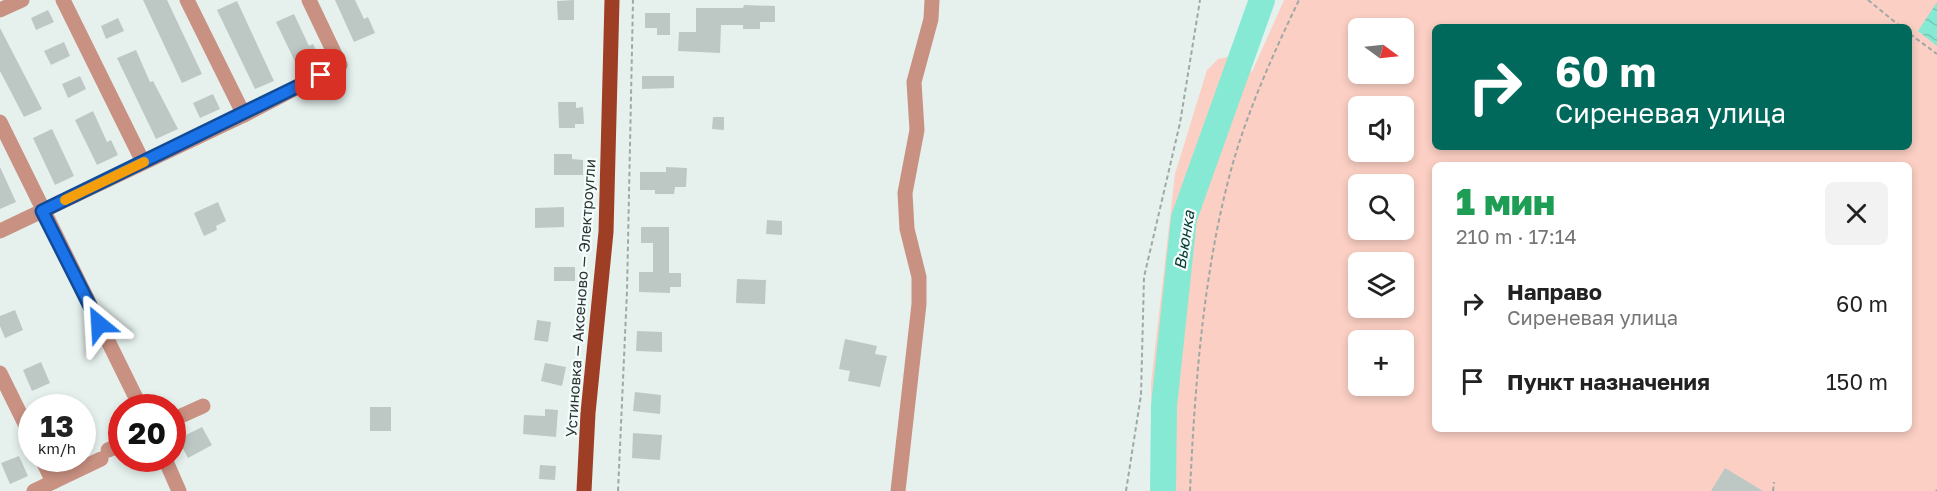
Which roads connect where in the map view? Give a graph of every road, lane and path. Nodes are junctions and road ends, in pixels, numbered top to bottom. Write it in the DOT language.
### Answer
graph roads {
  1 [pos="22,0"];
  2 [pos="63,0"];
  3 [pos="187,0"];
  4 [pos="309,0"];
  5 [pos="612,0"];
  6 [pos="633,0"];
  7 [pos="932,0"];
  8 [pos="1200,0"];
  9 [pos="1299,0"];
  10 [pos="1868,0"];
  11 [pos="0,10"];
  12 [pos="1897,24"];
  13 [pos="1912,35"];
  14 [pos="1937,54"];
  15 [pos="243,115"];
  16 [pos="0,122"];
  17 [pos="143,162"];
  18 [pos="42,211"];
  19 [pos="0,231"];
  20 [pos="0,372"];
  21 [pos="134,394"];
  22 [pos="203,406"];
  23 [pos="18,409"];
  24 [pos="186,414"];
  25 [pos="108,452"];
  26 [pos="48,472"];
  27 [pos="171,472"];
  28 [pos="53,482"];
  29 [pos="1774,482"];
  30 [pos="34,491"];
  31 [pos="179,491"];
  32 [pos="584,491"];
  33 [pos="618,491"];
  34 [pos="898,491"];
  35 [pos="1126,491"];
  36 [pos="1190,491"];
  37 [pos="1773,491"];
  1 -- 11 [label="street"];
  2 -- 17 [label="street"];
  3 -- 15 [label="street"];
  4 -- 15 [label="street"];
  5 -- 32 [label="main road, Устиновка — Аксеново — Электроугли"];
  6 -- 33 [label="path"];
  7 -- 34 [label="street"];
  8 -- 35 [label="path"];
  9 -- 36 [label="path"];
  10 -- 12 [label="path"];
  13 -- 14 [label="path"];
  15 -- 17 [label="street"];
  16 -- 18 [label="street"];
  17 -- 18 [label="street"];
  18 -- 19 [label="street"];
  18 -- 21 [label="street"];
  20 -- 23 [label="street"];
  22 -- 24 [label="street"];
  25 -- 28 [label="street"];
  26 -- 28 [label="street"];
  27 -- 31 [label="street"];
  28 -- 30 [label="street"];
  29 -- 37 [label="path"];
}
